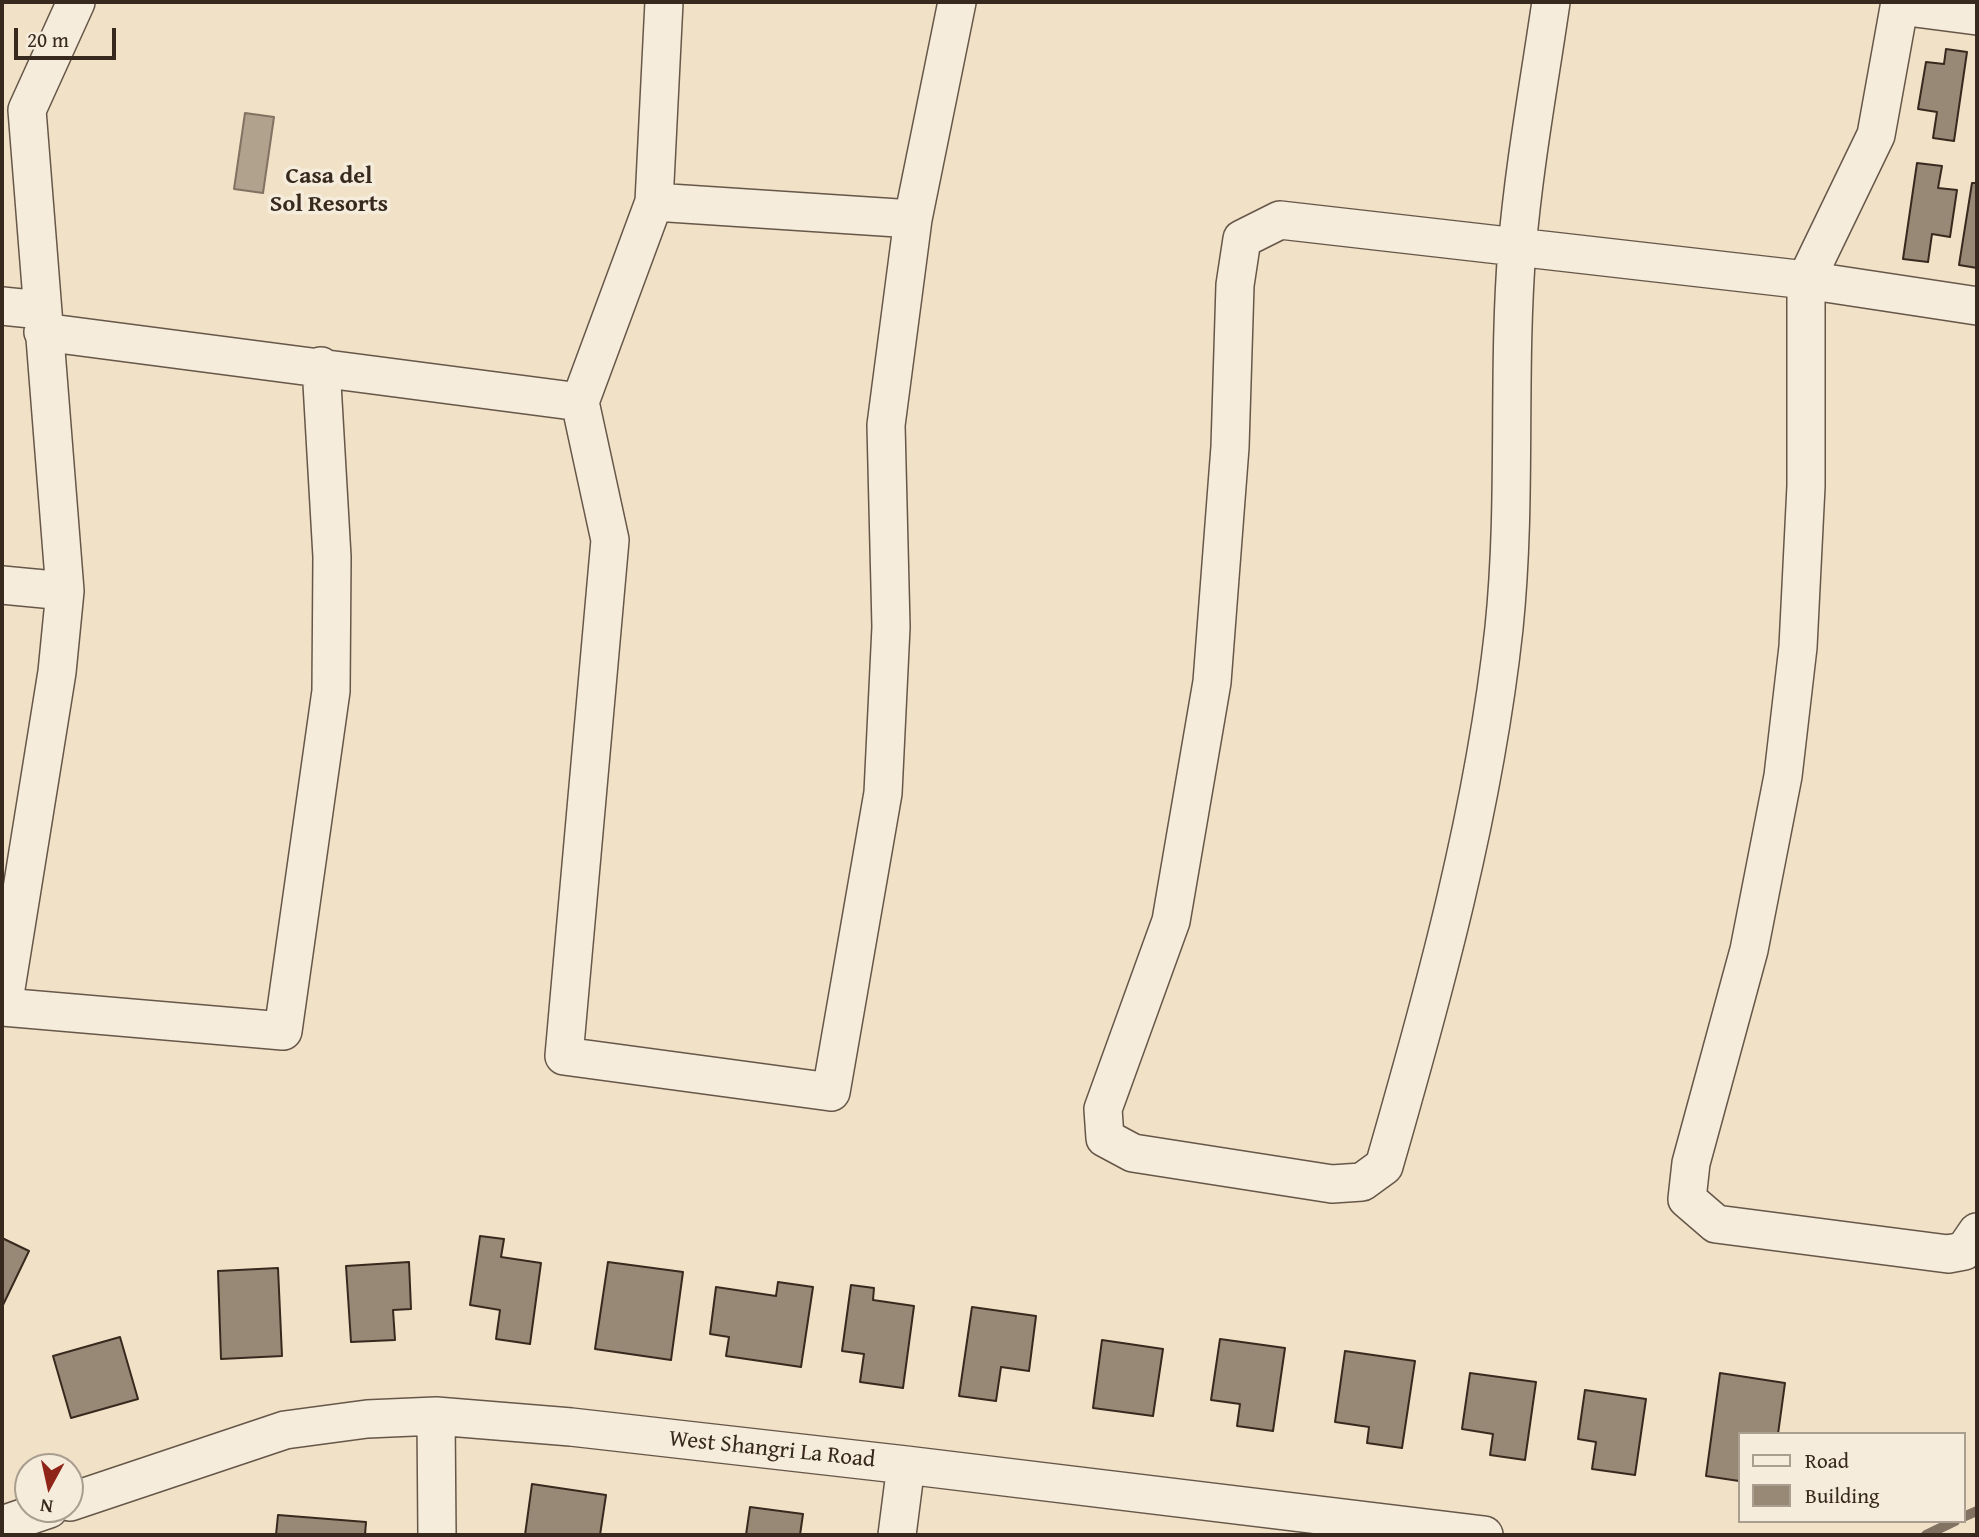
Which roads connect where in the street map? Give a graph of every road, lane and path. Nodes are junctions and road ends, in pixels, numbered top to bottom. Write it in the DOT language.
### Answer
graph roads {
  1 [pos="76,2"];
  2 [pos="664,2"];
  3 [pos="957,2"];
  4 [pos="1550,2"];
  5 [pos="1900,4"];
  6 [pos="1977,16"];
  7 [pos="14,109"];
  8 [pos="654,202"];
  9 [pos="913,219"];
  10 [pos="1517,247"];
  11 [pos="1806,280"];
  12 [pos="2,306"];
  13 [pos="1977,306"];
  14 [pos="42,321"];
  15 [pos="321,366"];
  16 [pos="580,402"];
  17 [pos="2,585"];
  18 [pos="65,591"];
  19 [pos="1977,1232"];
  20 [pos="436,1416"];
  21 [pos="906,1465"];
  22 [pos="84,1497"];
  23 [pos="1373,1529"];
  24 [pos="437,1535"];
  25 [pos="897,1535"];
  26 [pos="1484,1535"];
  1 -- 7 [label="street"];
  2 -- 8 [label="street"];
  3 -- 9 [label="street"];
  4 -- 10 [label="street"];
  5 -- 6 [label="street"];
  5 -- 11 [label="street"];
  7 -- 14 [label="street"];
  8 -- 9 [label="street"];
  8 -- 16 [label="street"];
  9 -- 16 [label="street"];
  10 -- 10 [label="street"];
  10 -- 11 [label="street"];
  11 -- 13 [label="street"];
  11 -- 19 [label="street"];
  12 -- 14 [label="street"];
  14 -- 15 [label="street"];
  14 -- 18 [label="street"];
  15 -- 16 [label="street"];
  15 -- 18 [label="street"];
  17 -- 18 [label="street"];
  20 -- 21 [label="street, West Shangri La Road"];
  20 -- 22 [label="street, West Shangri La Road"];
  20 -- 24 [label="street"];
  21 -- 23 [label="street, West Shangri La Road"];
  21 -- 25 [label="street"];
  23 -- 26 [label="street, West Shangri La Road"];
}
